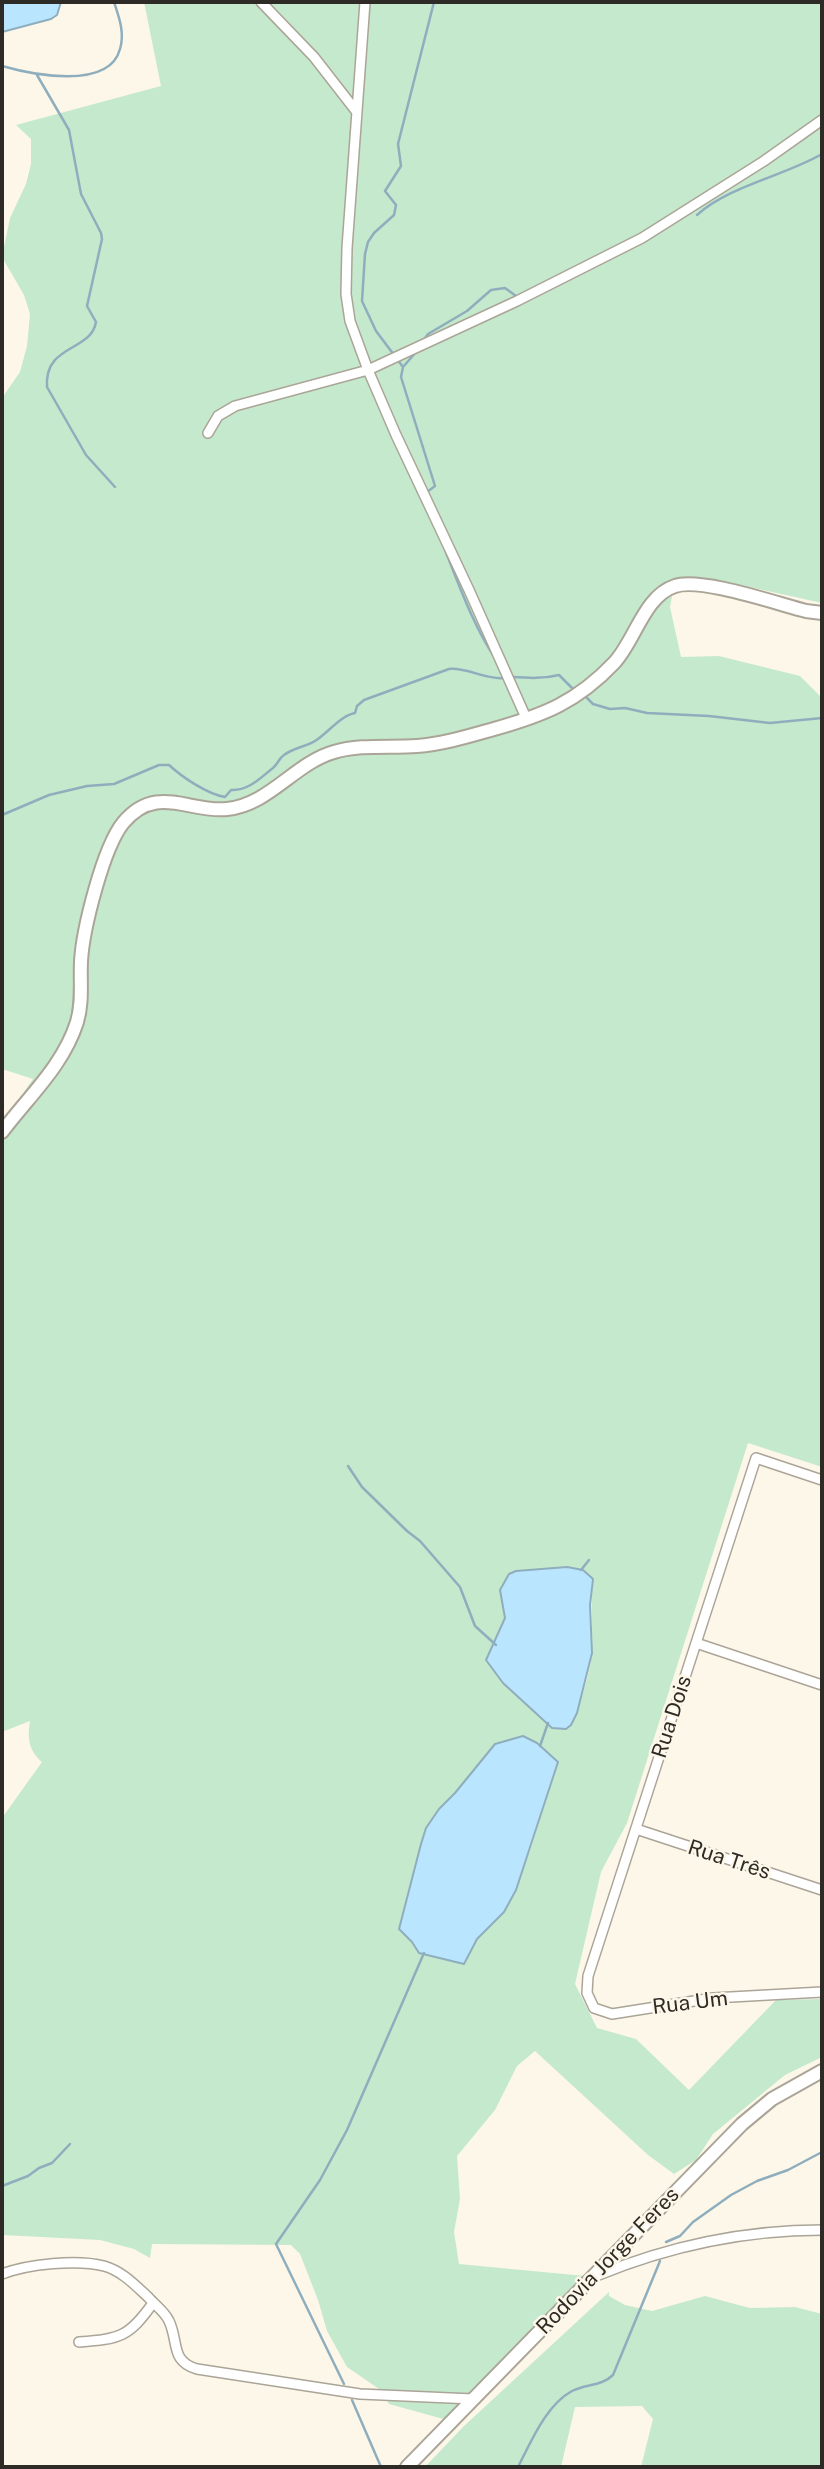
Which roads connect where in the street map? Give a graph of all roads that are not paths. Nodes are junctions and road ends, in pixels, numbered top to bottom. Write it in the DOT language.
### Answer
graph roads {
  1 [pos="261,2"];
  2 [pos="365,2"];
  3 [pos="356,111"];
  4 [pos="822,120"];
  5 [pos="368,370"];
  6 [pos="208,433"];
  7 [pos="822,613"];
  8 [pos="527,720"];
  9 [pos="2,1132"];
  10 [pos="822,1480"];
  11 [pos="696,1643"];
  12 [pos="822,1685"];
  13 [pos="636,1829"];
  14 [pos="822,1890"];
  15 [pos="588,1976"];
  16 [pos="822,1992"];
  17 [pos="822,2071"];
  18 [pos="822,2230"];
  19 [pos="2,2274"];
  20 [pos="591,2278"];
  21 [pos="153,2302"];
  22 [pos="79,2342"];
  23 [pos="473,2399"];
  24 [pos="407,2467"];
  1 -- 3 [label="street"];
  2 -- 3 [label="street"];
  3 -- 5 [label="street"];
  4 -- 5 [label="street"];
  5 -- 6 [label="street"];
  5 -- 8 [label="street"];
  7 -- 8 [label="street"];
  8 -- 9 [label="street"];
  10 -- 11 [label="street, Rua Dois"];
  11 -- 12 [label="street"];
  11 -- 13 [label="street, Rua Dois"];
  13 -- 14 [label="street, Rua Três"];
  13 -- 15 [label="street, Rua Dois"];
  15 -- 16 [label="street, Rua Um"];
  17 -- 20 [label="street, Rodovia Jorge Feres"];
  18 -- 20 [label="street"];
  19 -- 21 [label="street"];
  20 -- 23 [label="street, Rodovia Jorge Feres"];
  21 -- 22 [label="street"];
  21 -- 23 [label="street"];
  23 -- 24 [label="street, Rodovia Jorge Feres"];
}
